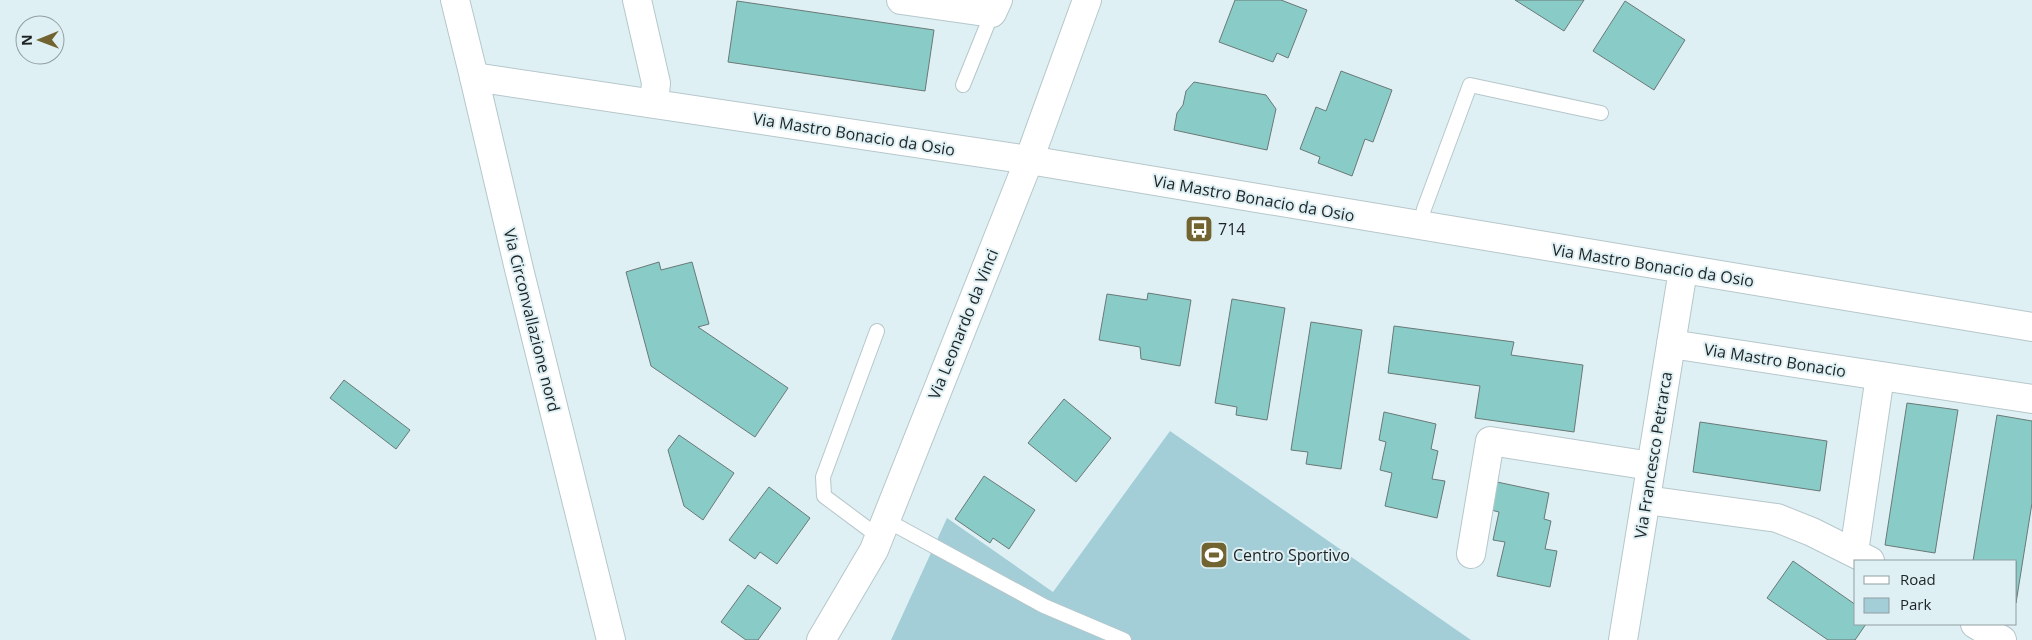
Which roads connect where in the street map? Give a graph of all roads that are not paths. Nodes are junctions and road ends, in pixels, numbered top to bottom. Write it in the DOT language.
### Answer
graph roads {
  1 [pos="455,0"];
  2 [pos="637,0"];
  3 [pos="901,0"];
  4 [pos="1088,0"];
  5 [pos="995,7"];
  6 [pos="474,77"];
  7 [pos="963,85"];
  8 [pos="654,103"];
  9 [pos="1601,113"];
  10 [pos="1029,160"];
  11 [pos="1420,226"];
  12 [pos="1683,270"];
  13 [pos="2032,327"];
  14 [pos="878,331"];
  15 [pos="1671,344"];
  16 [pos="1880,376"];
  17 [pos="2032,399"];
  18 [pos="1651,466"];
  19 [pos="1646,500"];
  20 [pos="882,528"];
  21 [pos="1472,554"];
  22 [pos="1862,556"];
  23 [pos="1977,625"];
  24 [pos="611,640"];
  25 [pos="821,640"];
  26 [pos="1124,640"];
  27 [pos="1623,640"];
  28 [pos="2002,640"];
  1 -- 6 [label="street, Via Circonvallazione nord"];
  2 -- 8 [label="street"];
  3 -- 5 [label="street"];
  4 -- 10 [label="street, Via Leonardo da Vinci"];
  5 -- 7 [label="lane"];
  6 -- 8 [label="street, Via Mastro Bonacio da Osio"];
  6 -- 24 [label="street, Via Circonvallazione nord"];
  8 -- 10 [label="street, Via Mastro Bonacio da Osio"];
  9 -- 11 [label="lane"];
  10 -- 11 [label="street, Via Mastro Bonacio da Osio"];
  10 -- 20 [label="street, Via Leonardo da Vinci"];
  11 -- 12 [label="street, Via Mastro Bonacio da Osio"];
  12 -- 13 [label="street, Via Mastro Bonacio da Osio"];
  12 -- 15 [label="street, Via Francesco Petrarca"];
  14 -- 20 [label="lane"];
  15 -- 16 [label="street, Via Mastro Bonacio"];
  15 -- 18 [label="street, Via Francesco Petrarca"];
  16 -- 17 [label="street, Via Mastro Bonacio"];
  16 -- 22 [label="street"];
  18 -- 19 [label="street, Via Francesco Petrarca"];
  18 -- 21 [label="street"];
  19 -- 22 [label="street"];
  19 -- 27 [label="street, Via Francesco Petrarca"];
  20 -- 25 [label="street, Via Leonardo da Vinci"];
  20 -- 26 [label="lane"];
  23 -- 28 [label="street"];
}
